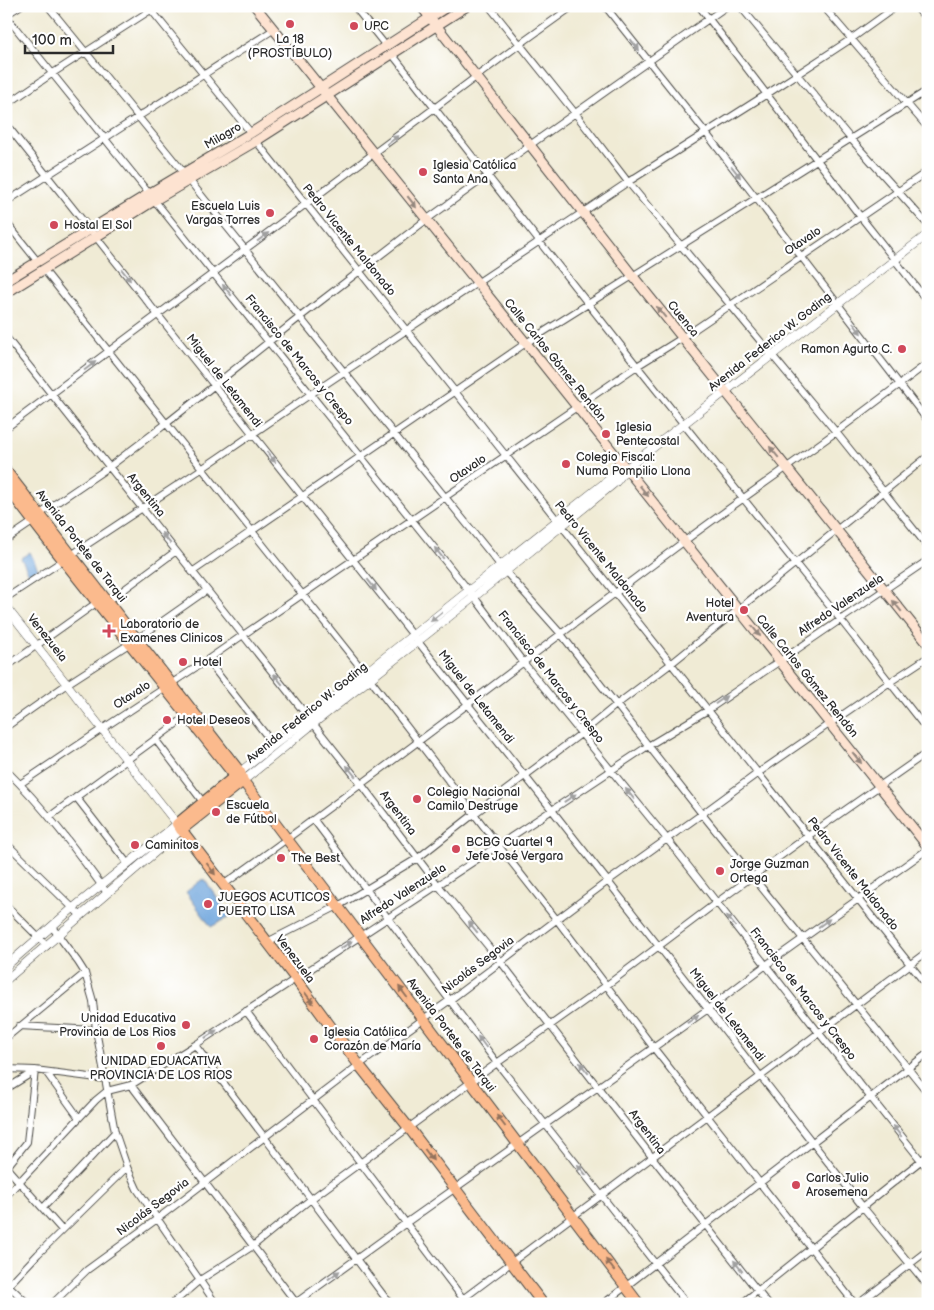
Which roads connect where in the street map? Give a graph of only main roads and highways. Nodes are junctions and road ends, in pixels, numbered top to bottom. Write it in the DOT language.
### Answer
graph roads {
  1 [pos="254,6"];
  2 [pos="422,6"];
  3 [pos="448,6"];
  4 [pos="467,6"];
  5 [pos="430,18"];
  6 [pos="437,26"];
  7 [pos="324,92"];
  8 [pos="153,197"];
  9 [pos="6,281"];
  10 [pos="6,293"];
  11 [pos="6,471"];
  12 [pos="6,486"];
  13 [pos="37,518"];
  14 [pos="928,644"];
  15 [pos="168,686"];
  16 [pos="240,776"];
  17 [pos="179,827"];
  18 [pos="928,848"];
  19 [pos="543,1304"];
  20 [pos="639,1304"];
  1 -- 7 [label="main road, Calle Carlos Gómez Rendón"];
  2 -- 5 [label="main road, Cuenca"];
  3 -- 5 [label="main road, Milagro"];
  4 -- 6 [label="main road, Milagro"];
  5 -- 6 [label="main road, Cuenca"];
  5 -- 7 [label="main road, Milagro"];
  6 -- 7 [label="main road, Milagro"];
  14 -- 6 [label="main road, Cuenca, one-way"];
  7 -- 8 [label="main road, Milagro"];
  7 -- 18 [label="main road, Calle Carlos Gómez Rendón, one-way"];
  8 -- 9 [label="main road, Milagro"];
  8 -- 10 [label="main road, Milagro"];
  11 -- 13 [label="main road, Avenida Portete de Tarqui"];
  12 -- 13 [label="main road, Avenida Portete de Tarqui"];
  13 -- 15 [label="main road, Avenida Portete de Tarqui"];
  15 -- 16 [label="main road, Avenida Portete de Tarqui"];
  15 -- 16 [label="main road, Avenida Portete de Tarqui"];
  16 -- 17 [label="main road, Avenida Federico W. Goding"];
  16 -- 17 [label="main road, Avenida Federico W. Goding"];
  20 -- 16 [label="main road, Avenida Portete de Tarqui, one-way"];
  17 -- 19 [label="main road, Venezuela, one-way"];
}
